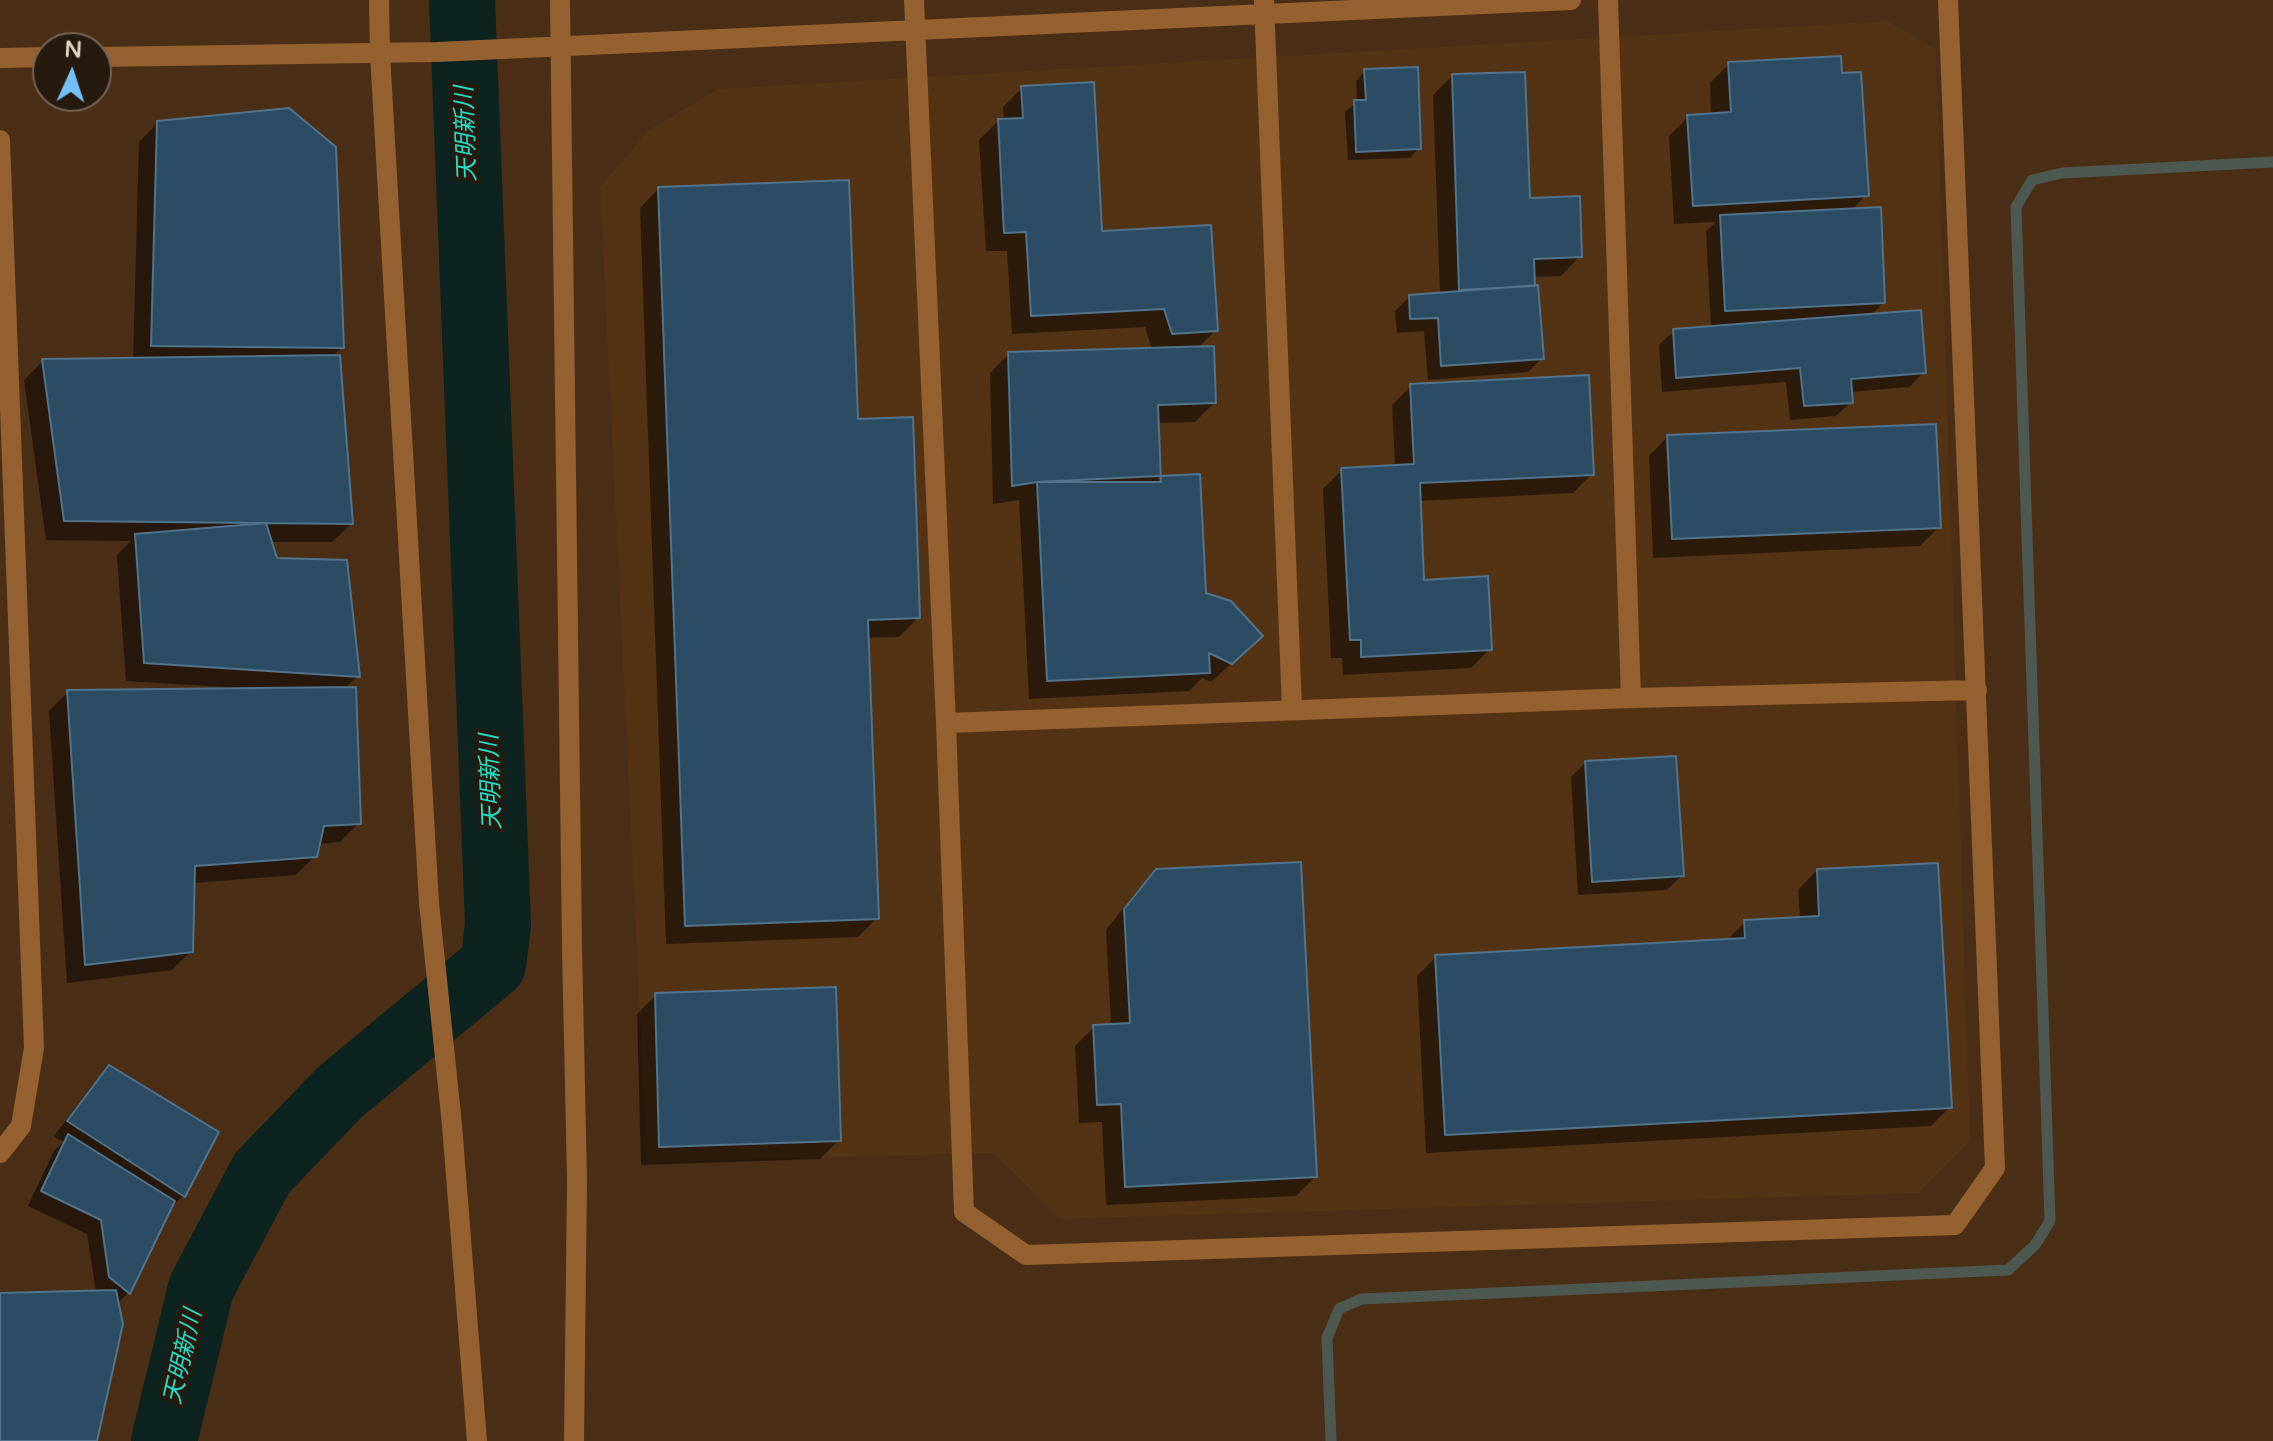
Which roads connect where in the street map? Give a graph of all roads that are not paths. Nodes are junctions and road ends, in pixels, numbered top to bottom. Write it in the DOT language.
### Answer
graph roads {
  1 [pos="379,0"];
  2 [pos="560,0"];
  3 [pos="914,0"];
  4 [pos="1571,0"];
  5 [pos="1608,0"];
  6 [pos="1948,0"];
  7 [pos="1264,6"];
  8 [pos="915,29"];
  9 [pos="562,46"];
  10 [pos="380,54"];
  11 [pos="32,57"];
  12 [pos="112,57"];
  13 [pos="0,58"];
  14 [pos="0,140"];
  15 [pos="1977,690"];
  16 [pos="1631,698"];
  17 [pos="1292,709"];
  18 [pos="946,723"];
  19 [pos="0,1153"];
  20 [pos="477,1441"];
  21 [pos="574,1441"];
  1 -- 10 [label="street"];
  2 -- 9 [label="street"];
  3 -- 8 [label="street"];
  4 -- 7 [label="street"];
  5 -- 16 [label="street"];
  6 -- 15 [label="street"];
  7 -- 8 [label="street"];
  7 -- 17 [label="street"];
  8 -- 9 [label="street"];
  8 -- 18 [label="street"];
  9 -- 10 [label="street"];
  9 -- 21 [label="street"];
  10 -- 12 [label="street"];
  10 -- 20 [label="street"];
  11 -- 13 [label="street"];
  14 -- 19 [label="street"];
  15 -- 16 [label="street"];
  15 -- 18 [label="street"];
  16 -- 17 [label="street"];
  17 -- 18 [label="street"];
}
